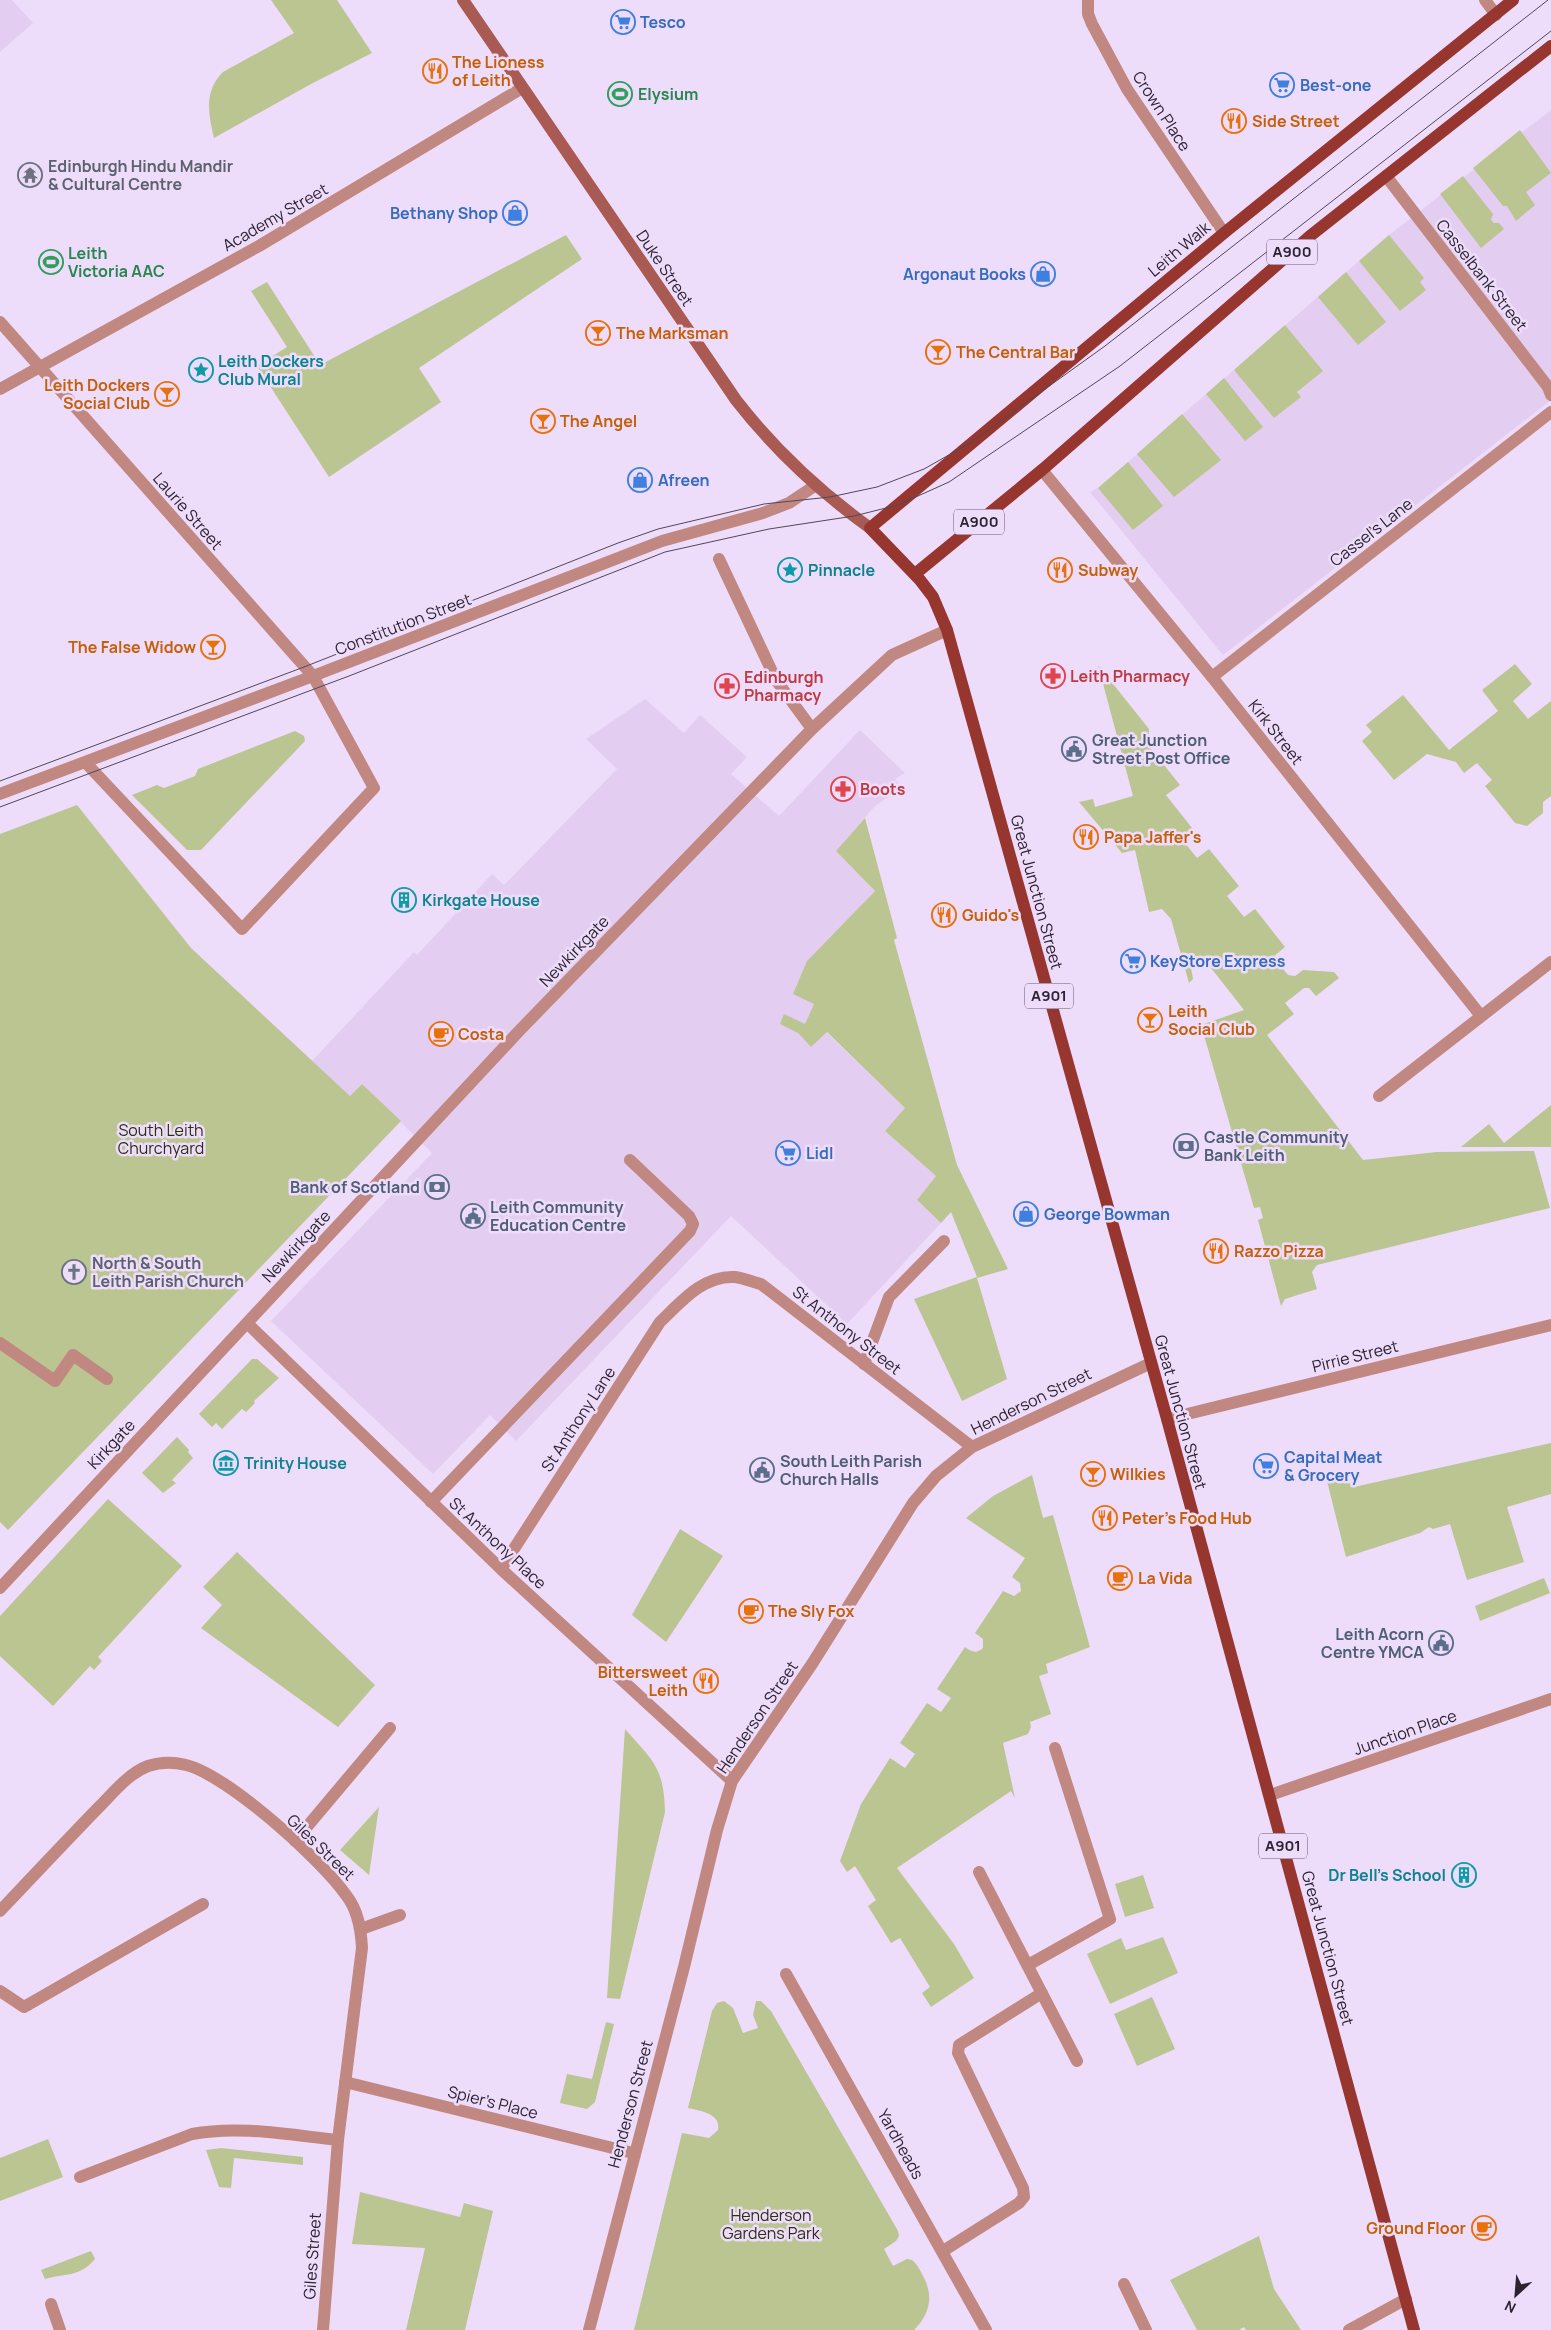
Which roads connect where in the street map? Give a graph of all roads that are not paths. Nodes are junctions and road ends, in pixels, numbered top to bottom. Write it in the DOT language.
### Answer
graph roads {
  1 [pos="463,0"];
  2 [pos="1088,0"];
  3 [pos="1485,0"];
  4 [pos="1513,0"];
  5 [pos="1496,15"];
  6 [pos="1551,46"];
  7 [pos="522,88"];
  8 [pos="1386,176"];
  9 [pos="1224,233"];
  10 [pos="0,322"];
  11 [pos="40,366"];
  12 [pos="0,389"];
  13 [pos="1551,395"];
  14 [pos="1551,412"];
  15 [pos="1042,470"];
  16 [pos="816,485"];
  17 [pos="870,528"];
  18 [pos="718,559"];
  19 [pos="915,574"];
  20 [pos="947,630"];
  21 [pos="313,676"];
  22 [pos="1212,677"];
  23 [pos="812,730"];
  24 [pos="85,762"];
  25 [pos="0,794"];
  26 [pos="1551,962"];
  27 [pos="1481,1016"];
  28 [pos="1379,1096"];
  29 [pos="630,1160"];
  30 [pos="944,1241"];
  31 [pos="690,1292"];
  32 [pos="247,1323"];
  33 [pos="1551,1325"];
  34 [pos="0,1343"];
  35 [pos="1151,1363"];
  36 [pos="864,1364"];
  37 [pos="107,1379"];
  38 [pos="1167,1419"];
  39 [pos="972,1447"];
  40 [pos="431,1502"];
  41 [pos="501,1569"];
  42 [pos="0,1588"];
  43 [pos="1551,1699"];
  44 [pos="390,1728"];
  45 [pos="1055,1748"];
  46 [pos="732,1781"];
  47 [pos="1270,1795"];
  48 [pos="295,1840"];
  49 [pos="979,1872"];
  50 [pos="203,1904"];
  51 [pos="0,1911"];
  52 [pos="400,1915"];
  53 [pos="361,1929"];
  54 [pos="1028,1965"];
  55 [pos="786,1974"];
  56 [pos="0,1991"];
  57 [pos="1042,1993"];
  58 [pos="1077,2061"];
  59 [pos="345,2082"];
  60 [pos="338,2140"];
  61 [pos="634,2154"];
  62 [pos="80,2177"];
  63 [pos="943,2252"];
  64 [pos="1124,2284"];
  65 [pos="1406,2299"];
  66 [pos="51,2304"];
  67 [pos="60,2330"];
  68 [pos="323,2330"];
  69 [pos="589,2330"];
  70 [pos="986,2330"];
  71 [pos="1146,2330"];
  72 [pos="1349,2330"];
  73 [pos="1414,2330"];
  1 -- 7 [label="street, Duke Street"];
  2 -- 9 [label="street, Crown Place"];
  3 -- 5 [label="street"];
  4 -- 5 [label="main road, Leith Walk"];
  5 -- 9 [label="main road, Leith Walk"];
  6 -- 8 [label="main road, A900"];
  7 -- 11 [label="street, Academy Street"];
  7 -- 16 [label="street, Duke Street"];
  8 -- 13 [label="street, Casselbank Street"];
  8 -- 15 [label="main road, A900"];
  9 -- 17 [label="main road, Leith Walk"];
  10 -- 11 [label="street, Laurie Street"];
  11 -- 12 [label="street, Academy Street"];
  11 -- 21 [label="street, Laurie Street"];
  14 -- 22 [label="street, Cassel's Lane"];
  15 -- 19 [label="main road, A900"];
  15 -- 22 [label="street, Kirk Street"];
  16 -- 17 [label="street, Duke Street"];
  16 -- 21 [label="street, Constitution Street"];
  17 -- 19 [label="main road, Great Junction Street / A901"];
  18 -- 23 [label="street"];
  19 -- 20 [label="main road, Great Junction Street / A901"];
  20 -- 23 [label="street, Newkirkgate"];
  20 -- 35 [label="main road, Great Junction Street / A901"];
  21 -- 24 [label="street, Constitution Street"];
  21 -- 24 [label="street, Laurie Street"];
  22 -- 27 [label="street, Kirk Street"];
  23 -- 32 [label="street, Newkirkgate"];
  24 -- 25 [label="street, Constitution Street"];
  26 -- 27 [label="street"];
  27 -- 28 [label="street"];
  29 -- 40 [label="street"];
  30 -- 36 [label="street"];
  31 -- 36 [label="street, St Anthony Street"];
  31 -- 41 [label="street, St Anthony Lane"];
  32 -- 40 [label="street, St Anthony Place"];
  32 -- 42 [label="street, Kirkgate"];
  33 -- 38 [label="street, Pirrie Street"];
  34 -- 37 [label="street"];
  35 -- 38 [label="main road, Great Junction Street / A901"];
  35 -- 39 [label="street, Henderson Street"];
  36 -- 39 [label="street, St Anthony Street"];
  38 -- 47 [label="main road, Great Junction Street / A901"];
  39 -- 46 [label="street, Henderson Street"];
  40 -- 41 [label="street, St Anthony Place"];
  41 -- 46 [label="street, St Anthony Place"];
  43 -- 47 [label="street, Junction Place"];
  44 -- 48 [label="street"];
  45 -- 54 [label="street"];
  46 -- 61 [label="street, Henderson Street"];
  47 -- 65 [label="main road, Great Junction Street / A901"];
  48 -- 51 [label="street, Giles Street"];
  48 -- 53 [label="street, Giles Street"];
  49 -- 54 [label="street"];
  50 -- 56 [label="street"];
  52 -- 53 [label="street"];
  53 -- 59 [label="street, Giles Street"];
  54 -- 57 [label="street"];
  55 -- 63 [label="street, Yardheads"];
  57 -- 58 [label="street"];
  57 -- 63 [label="street"];
  59 -- 60 [label="street, Giles Street"];
  59 -- 61 [label="street, Spier's Place"];
  60 -- 62 [label="street"];
  60 -- 68 [label="street, Giles Street"];
  61 -- 69 [label="street, Henderson Street"];
  63 -- 70 [label="street, Yardheads"];
  64 -- 71 [label="street"];
  65 -- 72 [label="street"];
  65 -- 73 [label="main road, Great Junction Street / A901"];
  66 -- 67 [label="street"];
}
